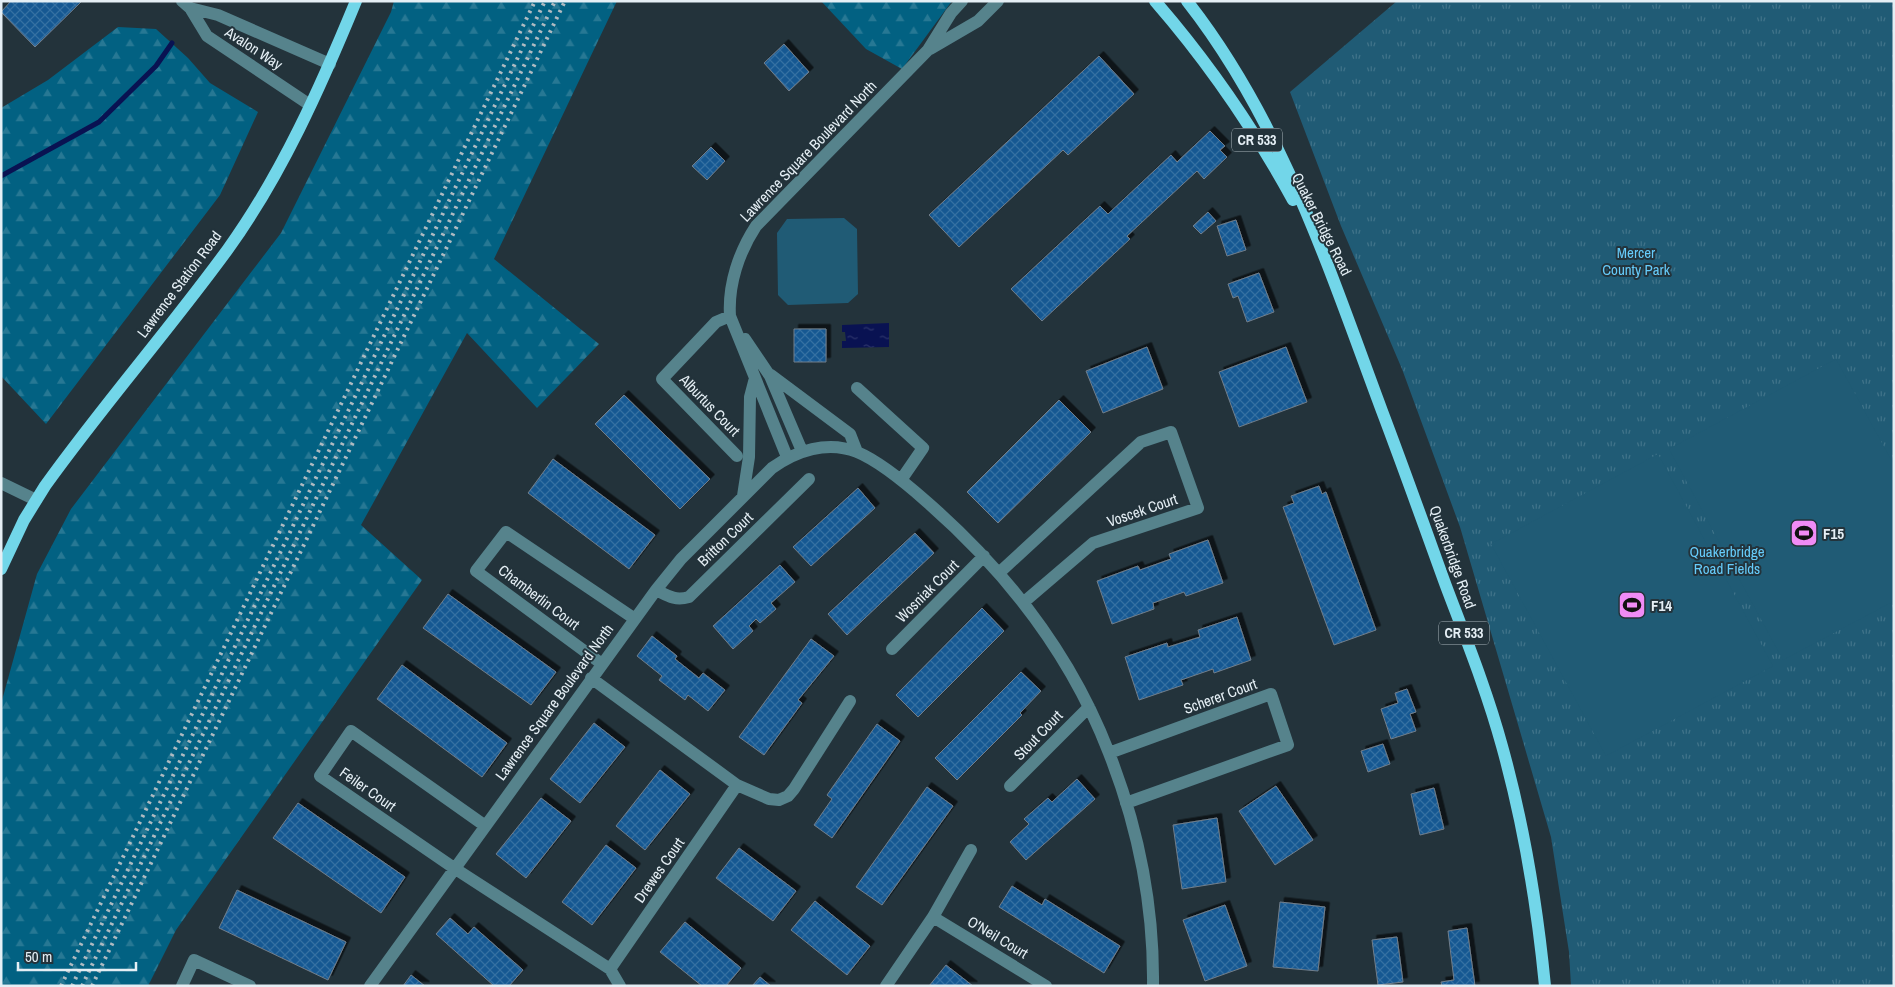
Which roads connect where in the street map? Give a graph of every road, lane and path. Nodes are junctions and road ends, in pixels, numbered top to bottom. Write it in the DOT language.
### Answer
graph roads {
  1 [pos="356,1"];
  2 [pos="962,1"];
  3 [pos="998,1"];
  4 [pos="1155,1"];
  5 [pos="1187,1"];
  6 [pos="186,5"];
  7 [pos="928,50"];
  8 [pos="330,64"];
  9 [pos="310,105"];
  10 [pos="1338,292"];
  11 [pos="730,316"];
  12 [pos="768,373"];
  13 [pos="755,378"];
  14 [pos="858,388"];
  15 [pos="802,451"];
  16 [pos="857,452"];
  17 [pos="737,456"];
  18 [pos="787,457"];
  19 [pos="809,480"];
  20 [pos="900,480"];
  21 [pos="1,483"];
  22 [pos="743,496"];
  23 [pos="36,500"];
  24 [pos="984,556"];
  25 [pos="1,569"];
  26 [pos="1000,572"];
  27 [pos="656,590"];
  28 [pos="1024,602"];
  29 [pos="635,619"];
  30 [pos="892,649"];
  31 [pos="602,664"];
  32 [pos="591,678"];
  33 [pos="850,701"];
  34 [pos="1089,707"];
  35 [pos="1109,753"];
  36 [pos="737,784"];
  37 [pos="1010,786"];
  38 [pos="1126,804"];
  39 [pos="484,825"];
  40 [pos="971,850"];
  41 [pos="454,868"];
  42 [pos="933,917"];
  43 [pos="610,969"];
  44 [pos="182,986"];
  45 [pos="250,986"];
  46 [pos="370,986"];
  47 [pos="620,986"];
  48 [pos="886,986"];
  49 [pos="1046,986"];
  50 [pos="1154,986"];
  51 [pos="1545,986"];
  1 -- 8 [label="main road, Lawrence Station Road"];
  2 -- 7 [label="street, Lawrence Square Boulevard North"];
  3 -- 7 [label="street, Lawrence Square Boulevard North"];
  4 -- 10 [label="main road, Quaker Bridge Road / CR 533"];
  5 -- 10 [label="main road, Quaker Bridge Road / CR 533"];
  6 -- 8 [label="street, Avalon Way"];
  6 -- 9 [label="street, Avalon Way"];
  7 -- 11 [label="street, Lawrence Square Boulevard North"];
  8 -- 9 [label="main road, Lawrence Station Road"];
  9 -- 23 [label="main road, Lawrence Station Road"];
  10 -- 51 [label="main road, Quakerbridge Road / CR 533"];
  11 -- 12 [label="street"];
  11 -- 13 [label="street, Lawrence Square Boulevard North"];
  11 -- 17 [label="street, Alburtus Court"];
  12 -- 15 [label="street"];
  12 -- 16 [label="street"];
  13 -- 18 [label="street, Lawrence Square Boulevard North"];
  13 -- 22 [label="street"];
  14 -- 20 [label="street"];
  15 -- 16 [label="street, Lawrence Square Boulevard North"];
  15 -- 18 [label="street, Lawrence Square Boulevard North"];
  16 -- 20 [label="street, Lawrence Square Boulevard North"];
  18 -- 22 [label="street, Lawrence Square Boulevard North"];
  19 -- 27 [label="street, Britton Court"];
  20 -- 24 [label="street, Lawrence Square Boulevard North"];
  21 -- 23 [label="street"];
  22 -- 27 [label="street, Lawrence Square Boulevard North"];
  23 -- 25 [label="main road, Lawrence Station Road"];
  24 -- 26 [label="street, Lawrence Square Boulevard North"];
  24 -- 30 [label="street, Wosniak Court"];
  26 -- 28 [label="street, Lawrence Square Boulevard North"];
  26 -- 28 [label="street, Voscek Court"];
  27 -- 29 [label="street, Lawrence Square Boulevard North"];
  28 -- 34 [label="street, Lawrence Square Boulevard North"];
  29 -- 31 [label="street, Lawrence Square Boulevard North"];
  29 -- 31 [label="street, Chamberlin Court"];
  31 -- 32 [label="street, Lawrence Square Boulevard North"];
  32 -- 36 [label="street"];
  32 -- 39 [label="street, Lawrence Square Boulevard North"];
  33 -- 36 [label="street"];
  34 -- 35 [label="street, Lawrence Square Boulevard North"];
  34 -- 37 [label="street, Stout Court"];
  35 -- 38 [label="street, Lawrence Square Boulevard North"];
  35 -- 38 [label="street, Scherer Court"];
  36 -- 43 [label="street, Drewes Court"];
  38 -- 50 [label="street, Lawrence Square Boulevard North"];
  39 -- 41 [label="street, Lawrence Square Boulevard North"];
  39 -- 41 [label="street, Feiler Court"];
  40 -- 42 [label="street"];
  41 -- 43 [label="street"];
  41 -- 46 [label="street, Lawrence Square Boulevard North"];
  42 -- 48 [label="street"];
  42 -- 49 [label="street, O'Neil Court"];
  43 -- 47 [label="street"];
  44 -- 45 [label="street"];
}
